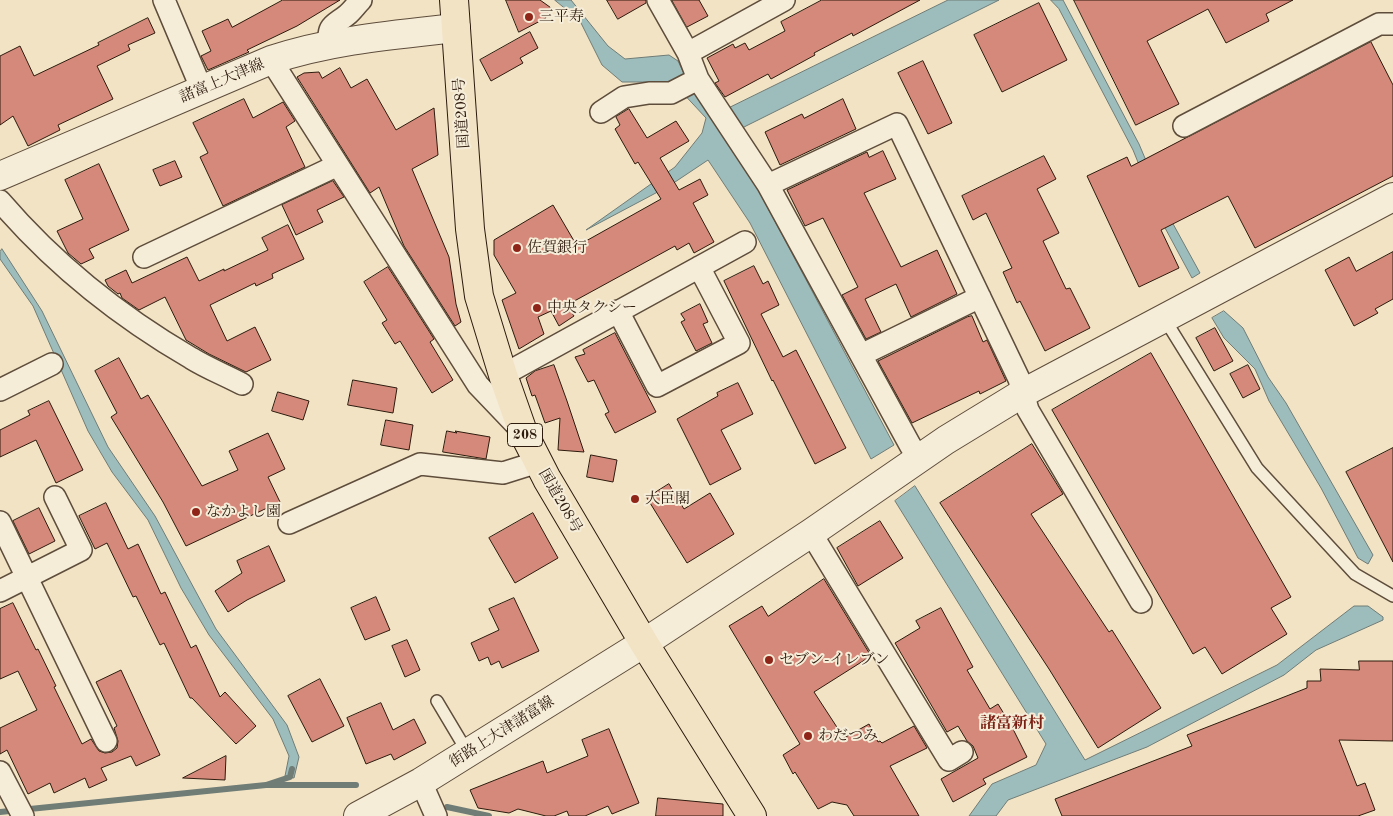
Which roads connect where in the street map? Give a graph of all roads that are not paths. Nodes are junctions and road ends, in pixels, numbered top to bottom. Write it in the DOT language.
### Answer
graph roads {
  1 [pos="164,0"];
  2 [pos="361,0"];
  3 [pos="454,0"];
  4 [pos="658,0"];
  5 [pos="784,0"];
  6 [pos="1393,24"];
  7 [pos="456,28"];
  8 [pos="330,44"];
  9 [pos="688,53"];
  10 [pos="271,60"];
  11 [pos="698,79"];
  12 [pos="202,90"];
  13 [pos="601,112"];
  14 [pos="1184,126"];
  15 [pos="338,165"];
  16 [pos="1,173"];
  17 [pos="768,185"];
  18 [pos="1393,197"];
  19 [pos="0,201"];
  20 [pos="745,242"];
  21 [pos="144,257"];
  22 [pos="699,267"];
  23 [pos="980,297"];
  24 [pos="618,310"];
  25 [pos="1164,318"];
  26 [pos="861,355"];
  27 [pos="52,364"];
  28 [pos="503,375"];
  29 [pos="242,384"];
  30 [pos="0,390"];
  31 [pos="1023,393"];
  32 [pos="523,432"];
  33 [pos="919,458"];
  34 [pos="538,462"];
  35 [pos="55,497"];
  36 [pos="0,522"];
  37 [pos="289,523"];
  38 [pos="811,533"];
  39 [pos="27,577"];
  40 [pos="0,591"];
  41 [pos="1393,596"];
  42 [pos="1141,602"];
  43 [pos="644,643"];
  44 [pos="437,701"];
  45 [pos="106,741"];
  46 [pos="962,752"];
  47 [pos="468,753"];
  48 [pos="0,772"];
  49 [pos="421,782"];
  50 [pos="20,810"];
  51 [pos="358,816"];
  52 [pos="436,816"];
  53 [pos="752,816"];
  1 -- 12 [label="street"];
  2 -- 8 [label="street"];
  3 -- 7 [label="highway, 国道208号 / 208"];
  4 -- 9 [label="street"];
  5 -- 9 [label="street"];
  6 -- 14 [label="street"];
  7 -- 8 [label="street, 諸富上大津線"];
  7 -- 28 [label="highway, 国道208号 / 208"];
  8 -- 10 [label="street, 諸富上大津線"];
  9 -- 11 [label="street"];
  10 -- 12 [label="street, 諸富上大津線"];
  10 -- 15 [label="street"];
  11 -- 13 [label="street"];
  11 -- 17 [label="street"];
  12 -- 16 [label="street, 諸富上大津線"];
  15 -- 21 [label="street"];
  15 -- 32 [label="street"];
  17 -- 23 [label="street"];
  17 -- 26 [label="street"];
  18 -- 25 [label="street, 街路上大津諸富線"];
  19 -- 29 [label="street"];
  20 -- 22 [label="street"];
  22 -- 24 [label="street"];
  22 -- 24 [label="street"];
  23 -- 26 [label="street"];
  23 -- 31 [label="street"];
  24 -- 28 [label="street"];
  25 -- 31 [label="street, 街路上大津諸富線"];
  25 -- 41 [label="lane"];
  26 -- 33 [label="street"];
  27 -- 30 [label="street"];
  28 -- 32 [label="highway, 国道208号 / 208"];
  31 -- 33 [label="street, 街路上大津諸富線"];
  31 -- 42 [label="street"];
  32 -- 34 [label="highway, 国道208号 / 208"];
  33 -- 38 [label="street, 街路上大津諸富線"];
  34 -- 37 [label="street"];
  34 -- 43 [label="highway, 国道208号 / 208"];
  35 -- 39 [label="street"];
  36 -- 39 [label="street"];
  38 -- 43 [label="street, 街路上大津諸富線"];
  38 -- 46 [label="street"];
  39 -- 40 [label="street"];
  39 -- 45 [label="street"];
  43 -- 47 [label="street, 街路上大津諸富線"];
  43 -- 53 [label="highway, 国道208号 / 208"];
  44 -- 47 [label="lane"];
  47 -- 49 [label="street, 街路上大津諸富線"];
  48 -- 50 [label="street"];
  49 -- 51 [label="street, 街路上大津諸富線"];
  49 -- 52 [label="street"];
}
